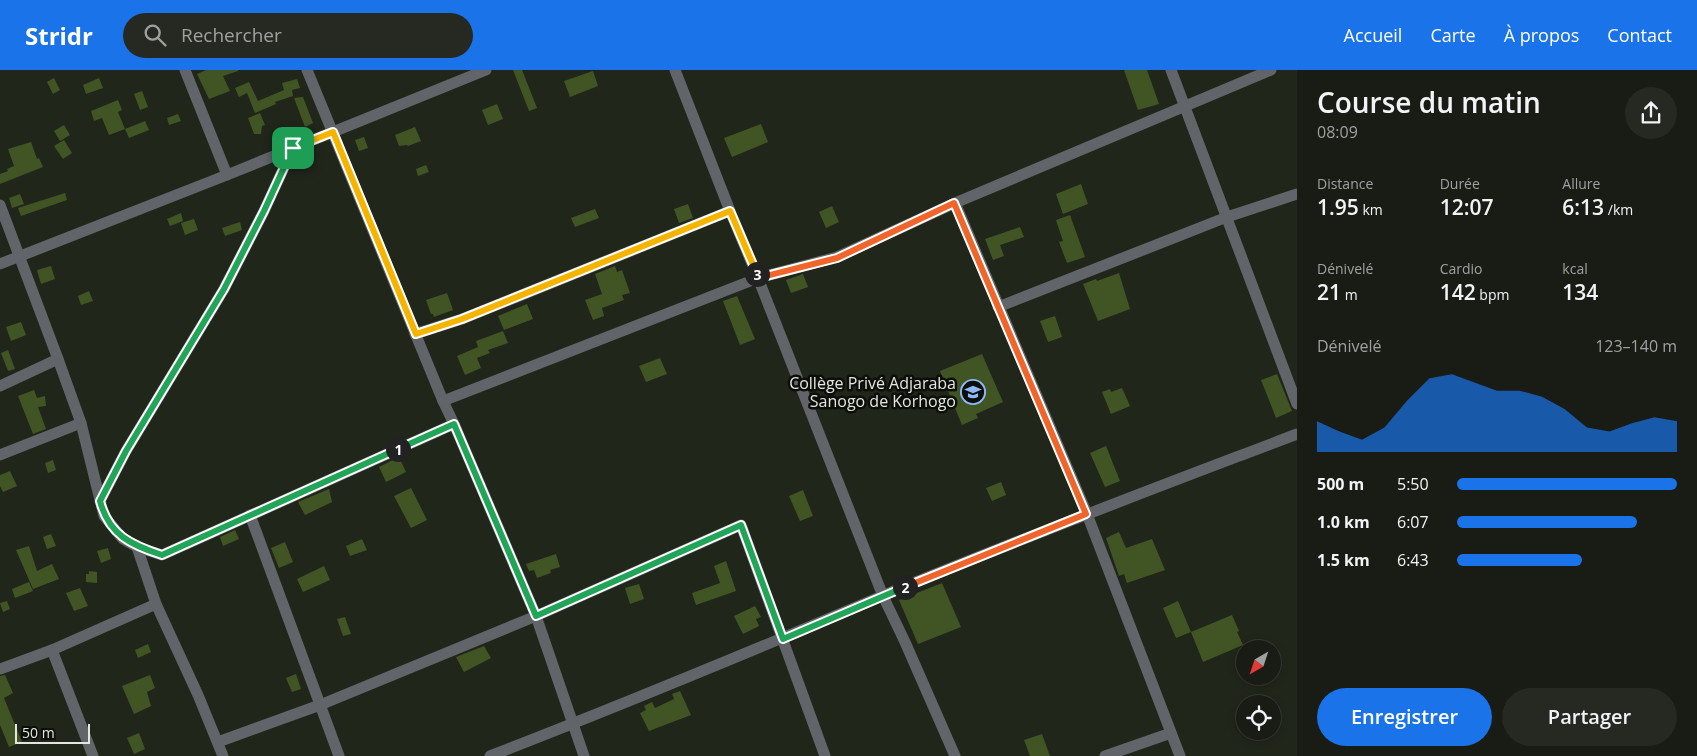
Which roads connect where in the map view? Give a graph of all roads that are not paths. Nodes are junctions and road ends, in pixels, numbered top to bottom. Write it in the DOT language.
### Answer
graph roads {
  1 [pos="186,70"];
  2 [pos="307,70"];
  3 [pos="486,70"];
  4 [pos="674,70"];
  5 [pos="1171,70"];
  6 [pos="1271,70"];
  7 [pos="1185,106"];
  8 [pos="333,132"];
  9 [pos="293,148"];
  10 [pos="228,176"];
  11 [pos="1297,194"];
  12 [pos="954,203"];
  13 [pos="0,205"];
  14 [pos="730,211"];
  15 [pos="1227,217"];
  16 [pos="20,257"];
  17 [pos="0,264"];
  18 [pos="758,278"];
  19 [pos="998,306"];
  20 [pos="416,334"];
  21 [pos="58,359"];
  22 [pos="0,386"];
  23 [pos="443,401"];
  24 [pos="1297,404"];
  25 [pos="81,423"];
  26 [pos="454,424"];
  27 [pos="1297,434"];
  28 [pos="0,456"];
  29 [pos="100,501"];
  30 [pos="1086,514"];
  31 [pos="250,515"];
  32 [pos="136,547"];
  33 [pos="883,596"];
  34 [pos="156,604"];
  35 [pos="536,616"];
  36 [pos="783,639"];
  37 [pos="52,650"];
  38 [pos="0,669"];
  39 [pos="320,705"];
  40 [pos="572,724"];
  41 [pos="1171,732"];
  42 [pos="218,742"];
  43 [pos="93,756"];
  44 [pos="223,756"];
  45 [pos="339,756"];
  46 [pos="490,756"];
  47 [pos="584,756"];
  48 [pos="825,756"];
  49 [pos="955,756"];
  50 [pos="1105,756"];
  51 [pos="1180,756"];
  1 -- 10 [label="street"];
  2 -- 8 [label="street"];
  3 -- 8 [label="street"];
  4 -- 14 [label="street"];
  5 -- 7 [label="street"];
  6 -- 7 [label="street"];
  7 -- 12 [label="street"];
  7 -- 15 [label="street"];
  8 -- 9 [label="street"];
  8 -- 20 [label="street"];
  9 -- 10 [label="street"];
  9 -- 29 [label="street"];
  10 -- 16 [label="street"];
  11 -- 15 [label="street"];
  12 -- 18 [label="street"];
  12 -- 19 [label="street"];
  13 -- 16 [label="street"];
  14 -- 18 [label="street"];
  14 -- 20 [label="street"];
  15 -- 19 [label="street"];
  15 -- 24 [label="street"];
  16 -- 17 [label="street"];
  16 -- 21 [label="street"];
  18 -- 23 [label="street"];
  18 -- 33 [label="street"];
  19 -- 30 [label="street"];
  20 -- 23 [label="street"];
  21 -- 22 [label="street"];
  21 -- 25 [label="street"];
  23 -- 26 [label="street"];
  25 -- 28 [label="street"];
  25 -- 29 [label="street"];
  26 -- 31 [label="street"];
  26 -- 35 [label="street"];
  27 -- 30 [label="street"];
  29 -- 32 [label="street"];
  30 -- 33 [label="street"];
  30 -- 41 [label="street"];
  31 -- 32 [label="street"];
  31 -- 39 [label="street"];
  32 -- 34 [label="street"];
  33 -- 36 [label="street"];
  33 -- 49 [label="street"];
  34 -- 37 [label="street"];
  34 -- 42 [label="street"];
  35 -- 36 [label="street"];
  35 -- 39 [label="street"];
  35 -- 40 [label="street"];
  36 -- 40 [label="street"];
  36 -- 48 [label="street"];
  37 -- 38 [label="street"];
  37 -- 43 [label="street"];
  39 -- 42 [label="street"];
  39 -- 45 [label="street"];
  40 -- 46 [label="street"];
  40 -- 47 [label="street"];
  41 -- 50 [label="street"];
  41 -- 51 [label="street"];
  42 -- 44 [label="street"];
}
